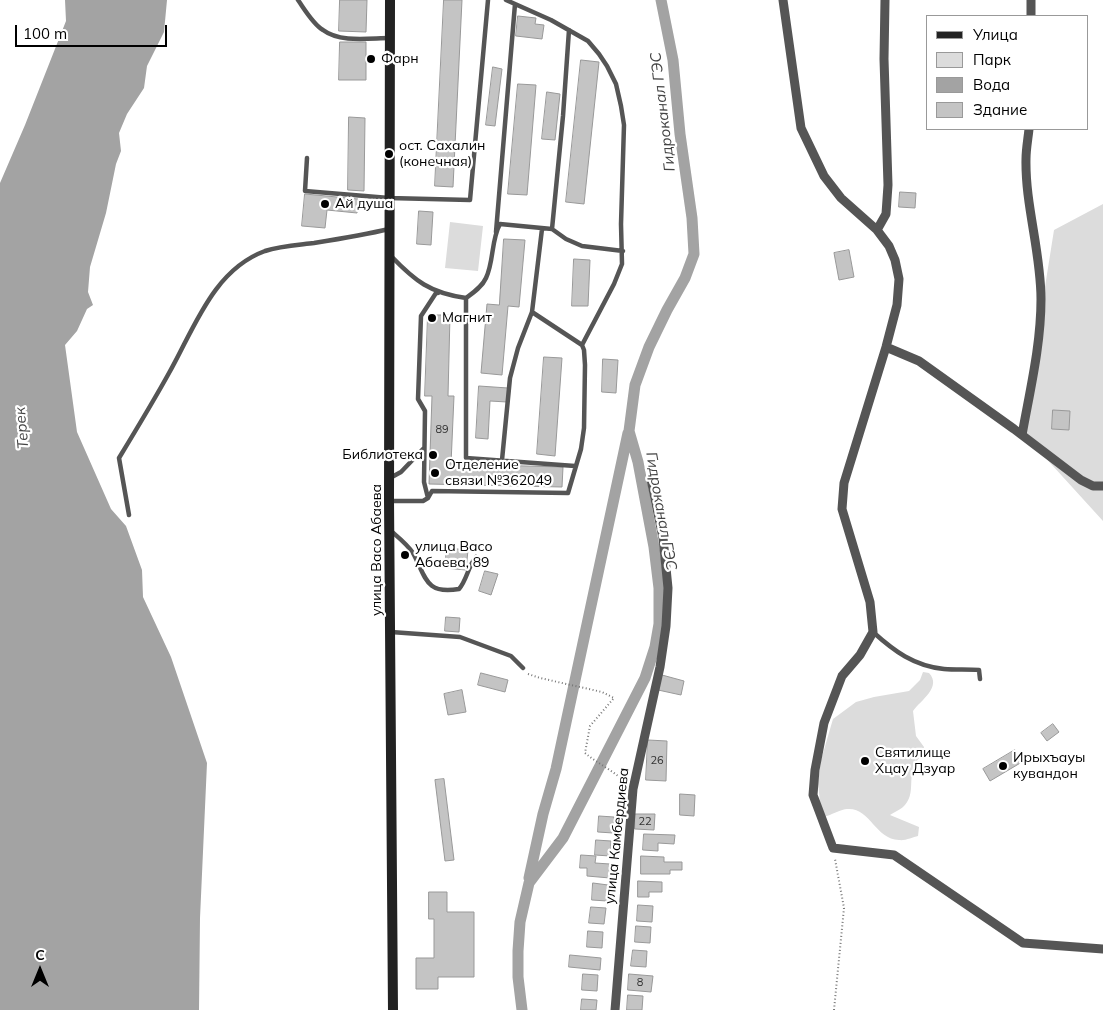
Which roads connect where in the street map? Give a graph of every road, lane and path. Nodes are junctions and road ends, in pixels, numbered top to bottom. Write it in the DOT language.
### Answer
graph roads {
  1 [pos="298,0"];
  2 [pos="390,0"];
  3 [pos="488,0"];
  4 [pos="506,0"];
  5 [pos="783,0"];
  6 [pos="885,0"];
  7 [pos="1031,0"];
  8 [pos="515,4"];
  9 [pos="1031,15"];
  10 [pos="569,30"];
  11 [pos="390,38"];
  12 [pos="1030,130"];
  13 [pos="307,158"];
  14 [pos="389,198"];
  15 [pos="389,229"];
  16 [pos="542,229"];
  17 [pos="552,229"];
  18 [pos="877,230"];
  19 [pos="496,232"];
  20 [pos="623,252"];
  21 [pos="389,254"];
  22 [pos="439,293"];
  23 [pos="466,298"];
  24 [pos="532,312"];
  25 [pos="582,344"];
  26 [pos="886,347"];
  27 [pos="1022,435"];
  28 [pos="424,448"];
  29 [pos="502,460"];
  30 [pos="575,466"];
  31 [pos="390,478"];
  32 [pos="651,479"];
  33 [pos="1103,486"];
  34 [pos="428,498"];
  35 [pos="389,500"];
  36 [pos="128,515"];
  37 [pos="390,530"];
  38 [pos="476,557"];
  39 [pos="391,632"];
  40 [pos="873,632"];
  41 [pos="523,668"];
  42 [pos="980,679"];
  43 [pos="633,789"];
  44 [pos="833,848"];
  45 [pos="1103,949"];
  46 [pos="393,1010"];
  47 [pos="615,1010"];
  48 [pos="834,1010"];
  1 -- 11 [label="lane"];
  2 -- 11 [label="street, улица Васо Абаева"];
  3 -- 14 [label="lane"];
  4 -- 8 [label="lane"];
  5 -- 18 [label="street"];
  6 -- 18 [label="street"];
  7 -- 9 [label="street"];
  8 -- 10 [label="lane"];
  8 -- 19 [label="lane"];
  10 -- 17 [label="lane"];
  10 -- 20 [label="lane"];
  11 -- 14 [label="street, улица Васо Абаева"];
  12 -- 27 [label="street"];
  13 -- 14 [label="lane"];
  14 -- 15 [label="street, улица Васо Абаева"];
  15 -- 21 [label="street, улица Васо Абаева"];
  15 -- 36 [label="lane"];
  16 -- 17 [label="lane"];
  16 -- 19 [label="lane"];
  16 -- 24 [label="lane"];
  17 -- 20 [label="lane"];
  18 -- 26 [label="street"];
  19 -- 23 [label="lane"];
  20 -- 25 [label="lane"];
  21 -- 22 [label="lane"];
  21 -- 31 [label="street, улица Васо Абаева"];
  22 -- 23 [label="lane"];
  22 -- 28 [label="lane"];
  23 -- 29 [label="lane"];
  24 -- 25 [label="lane"];
  24 -- 29 [label="lane"];
  25 -- 30 [label="lane"];
  26 -- 27 [label="street"];
  26 -- 40 [label="street"];
  27 -- 33 [label="street"];
  28 -- 31 [label="lane"];
  28 -- 34 [label="lane"];
  29 -- 30 [label="lane"];
  30 -- 34 [label="lane"];
  31 -- 35 [label="street, улица Васо Абаева"];
  32 -- 43 [label="street, улица Камбердиева"];
  34 -- 35 [label="lane"];
  35 -- 37 [label="street, улица Васо Абаева"];
  37 -- 38 [label="lane"];
  37 -- 39 [label="street, улица Васо Абаева"];
  39 -- 41 [label="lane"];
  39 -- 46 [label="street, улица Васо Абаева"];
  40 -- 42 [label="lane"];
  40 -- 44 [label="street"];
  41 -- 43 [label="path"];
  43 -- 47 [label="street, улица Камбердиева"];
  44 -- 45 [label="street"];
  44 -- 48 [label="path"];
}
